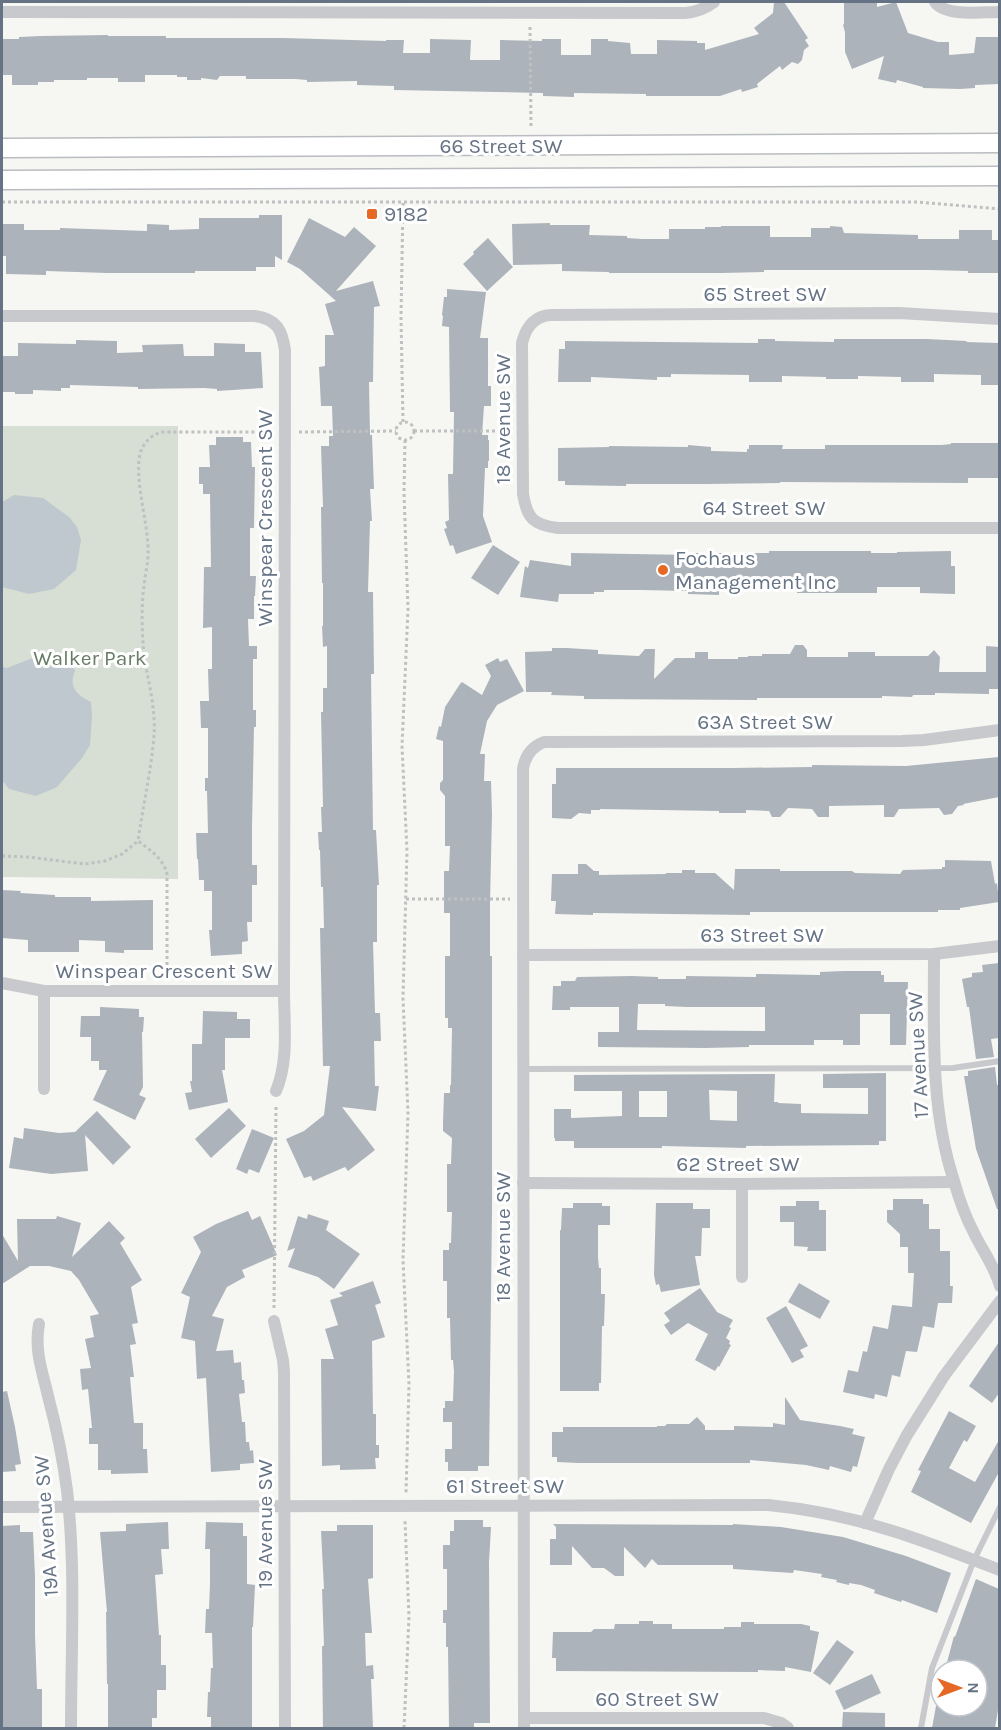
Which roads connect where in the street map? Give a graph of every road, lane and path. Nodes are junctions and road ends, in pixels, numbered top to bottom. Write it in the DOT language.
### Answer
graph roads {
  1 [pos="713,2"];
  2 [pos="937,5"];
  3 [pos="290,7"];
  4 [pos="515,7"];
  5 [pos="2,12"];
  6 [pos="999,12"];
  7 [pos="530,27"];
  8 [pos="531,136"];
  9 [pos="999,143"];
  10 [pos="2,148"];
  11 [pos="999,176"];
  12 [pos="2,180"];
  13 [pos="2,202"];
  14 [pos="403,203"];
  15 [pos="999,208"];
  16 [pos="2,316"];
  17 [pos="999,319"];
  18 [pos="533,321"];
  19 [pos="404,422"];
  20 [pos="396,431"];
  21 [pos="414,431"];
  22 [pos="523,431"];
  23 [pos="272,432"];
  24 [pos="297,432"];
  25 [pos="405,440"];
  26 [pos="531,518"];
  27 [pos="999,528"];
  28 [pos="999,730"];
  29 [pos="532,748"];
  30 [pos="138,841"];
  31 [pos="2,856"];
  32 [pos="406,899"];
  33 [pos="523,899"];
  34 [pos="999,946"];
  35 [pos="934,954"];
  36 [pos="523,955"];
  37 [pos="2,983"];
  38 [pos="44,991"];
  39 [pos="167,991"];
  40 [pos="284,991"];
  41 [pos="999,1061"];
  42 [pos="934,1068"];
  43 [pos="524,1069"];
  44 [pos="44,1089"];
  45 [pos="276,1091"];
  46 [pos="954,1182"];
  47 [pos="523,1183"];
  48 [pos="742,1184"];
  49 [pos="742,1277"];
  50 [pos="999,1286"];
  51 [pos="999,1301"];
  52 [pos="274,1321"];
  53 [pos="39,1324"];
  54 [pos="406,1492"];
  55 [pos="523,1505"];
  56 [pos="285,1506"];
  57 [pos="2,1507"];
  58 [pos="68,1507"];
  59 [pos="999,1507"];
  60 [pos="405,1518"];
  61 [pos="865,1522"];
  62 [pos="974,1560"];
  63 [pos="999,1570"];
  64 [pos="524,1723"];
  65 [pos="71,1728"];
  66 [pos="285,1728"];
  67 [pos="404,1728"];
  68 [pos="788,1728"];
  69 [pos="921,1728"];
  1 -- 4 [label="street"];
  2 -- 6 [label="street"];
  3 -- 4 [label="street"];
  3 -- 5 [label="street"];
  7 -- 8 [label="path"];
  9 -- 10 [label="main road, 66 Street SW"];
  11 -- 12 [label="main road, 66 Street SW"];
  13 -- 14 [label="path"];
  14 -- 15 [label="path"];
  14 -- 19 [label="path"];
  16 -- 40 [label="street, Winspear Crescent SW"];
  17 -- 18 [label="street, 65 Street SW"];
  18 -- 22 [label="street, 18 Avenue SW"];
  19 -- 20 [label="path"];
  19 -- 21 [label="path"];
  20 -- 24 [label="path"];
  20 -- 25 [label="path"];
  21 -- 22 [label="path"];
  21 -- 25 [label="path"];
  22 -- 26 [label="street, 18 Avenue SW"];
  23 -- 30 [label="path"];
  25 -- 32 [label="path"];
  26 -- 27 [label="street, 64 Street SW"];
  28 -- 29 [label="street, 63A Street SW"];
  29 -- 33 [label="street, 18 Avenue SW"];
  30 -- 31 [label="path"];
  30 -- 39 [label="path"];
  32 -- 33 [label="path"];
  32 -- 54 [label="path"];
  33 -- 36 [label="street, 18 Avenue SW"];
  34 -- 35 [label="street, 63 Street SW"];
  35 -- 36 [label="street, 63 Street SW"];
  35 -- 42 [label="street, 17 Avenue SW"];
  36 -- 43 [label="street, 18 Avenue SW"];
  37 -- 38 [label="street, Winspear Crescent SW"];
  38 -- 39 [label="street, Winspear Crescent SW"];
  38 -- 44 [label="street, Winspear Crescent SW"];
  39 -- 40 [label="street, Winspear Crescent SW"];
  40 -- 45 [label="street, Winspear Crescent SW"];
  41 -- 42 [label="lane"];
  42 -- 43 [label="lane"];
  42 -- 46 [label="street, 17 Avenue SW"];
  43 -- 47 [label="street, 18 Avenue SW"];
  45 -- 52 [label="path"];
  46 -- 48 [label="street, 62 Street SW"];
  46 -- 50 [label="street, 17 Avenue SW"];
  47 -- 48 [label="street, 62 Street SW"];
  47 -- 55 [label="street, 18 Avenue SW"];
  48 -- 49 [label="street"];
  51 -- 61 [label="street"];
  52 -- 56 [label="street, 19 Avenue SW"];
  53 -- 58 [label="street, 19A Avenue SW"];
  55 -- 56 [label="street, 61 Street SW"];
  55 -- 61 [label="street, 61 Street SW"];
  55 -- 64 [label="street, 18 Avenue SW"];
  56 -- 58 [label="street, 61 Street SW"];
  56 -- 66 [label="street, 19 Avenue SW"];
  57 -- 58 [label="street, 61 Street SW"];
  58 -- 65 [label="street, 19A Avenue SW"];
  59 -- 62 [label="lane"];
  60 -- 67 [label="path"];
  61 -- 62 [label="street, 61 Street SW"];
  62 -- 63 [label="street, 61 Street SW"];
  62 -- 69 [label="lane"];
  64 -- 68 [label="street, 60 Street SW"];
}
